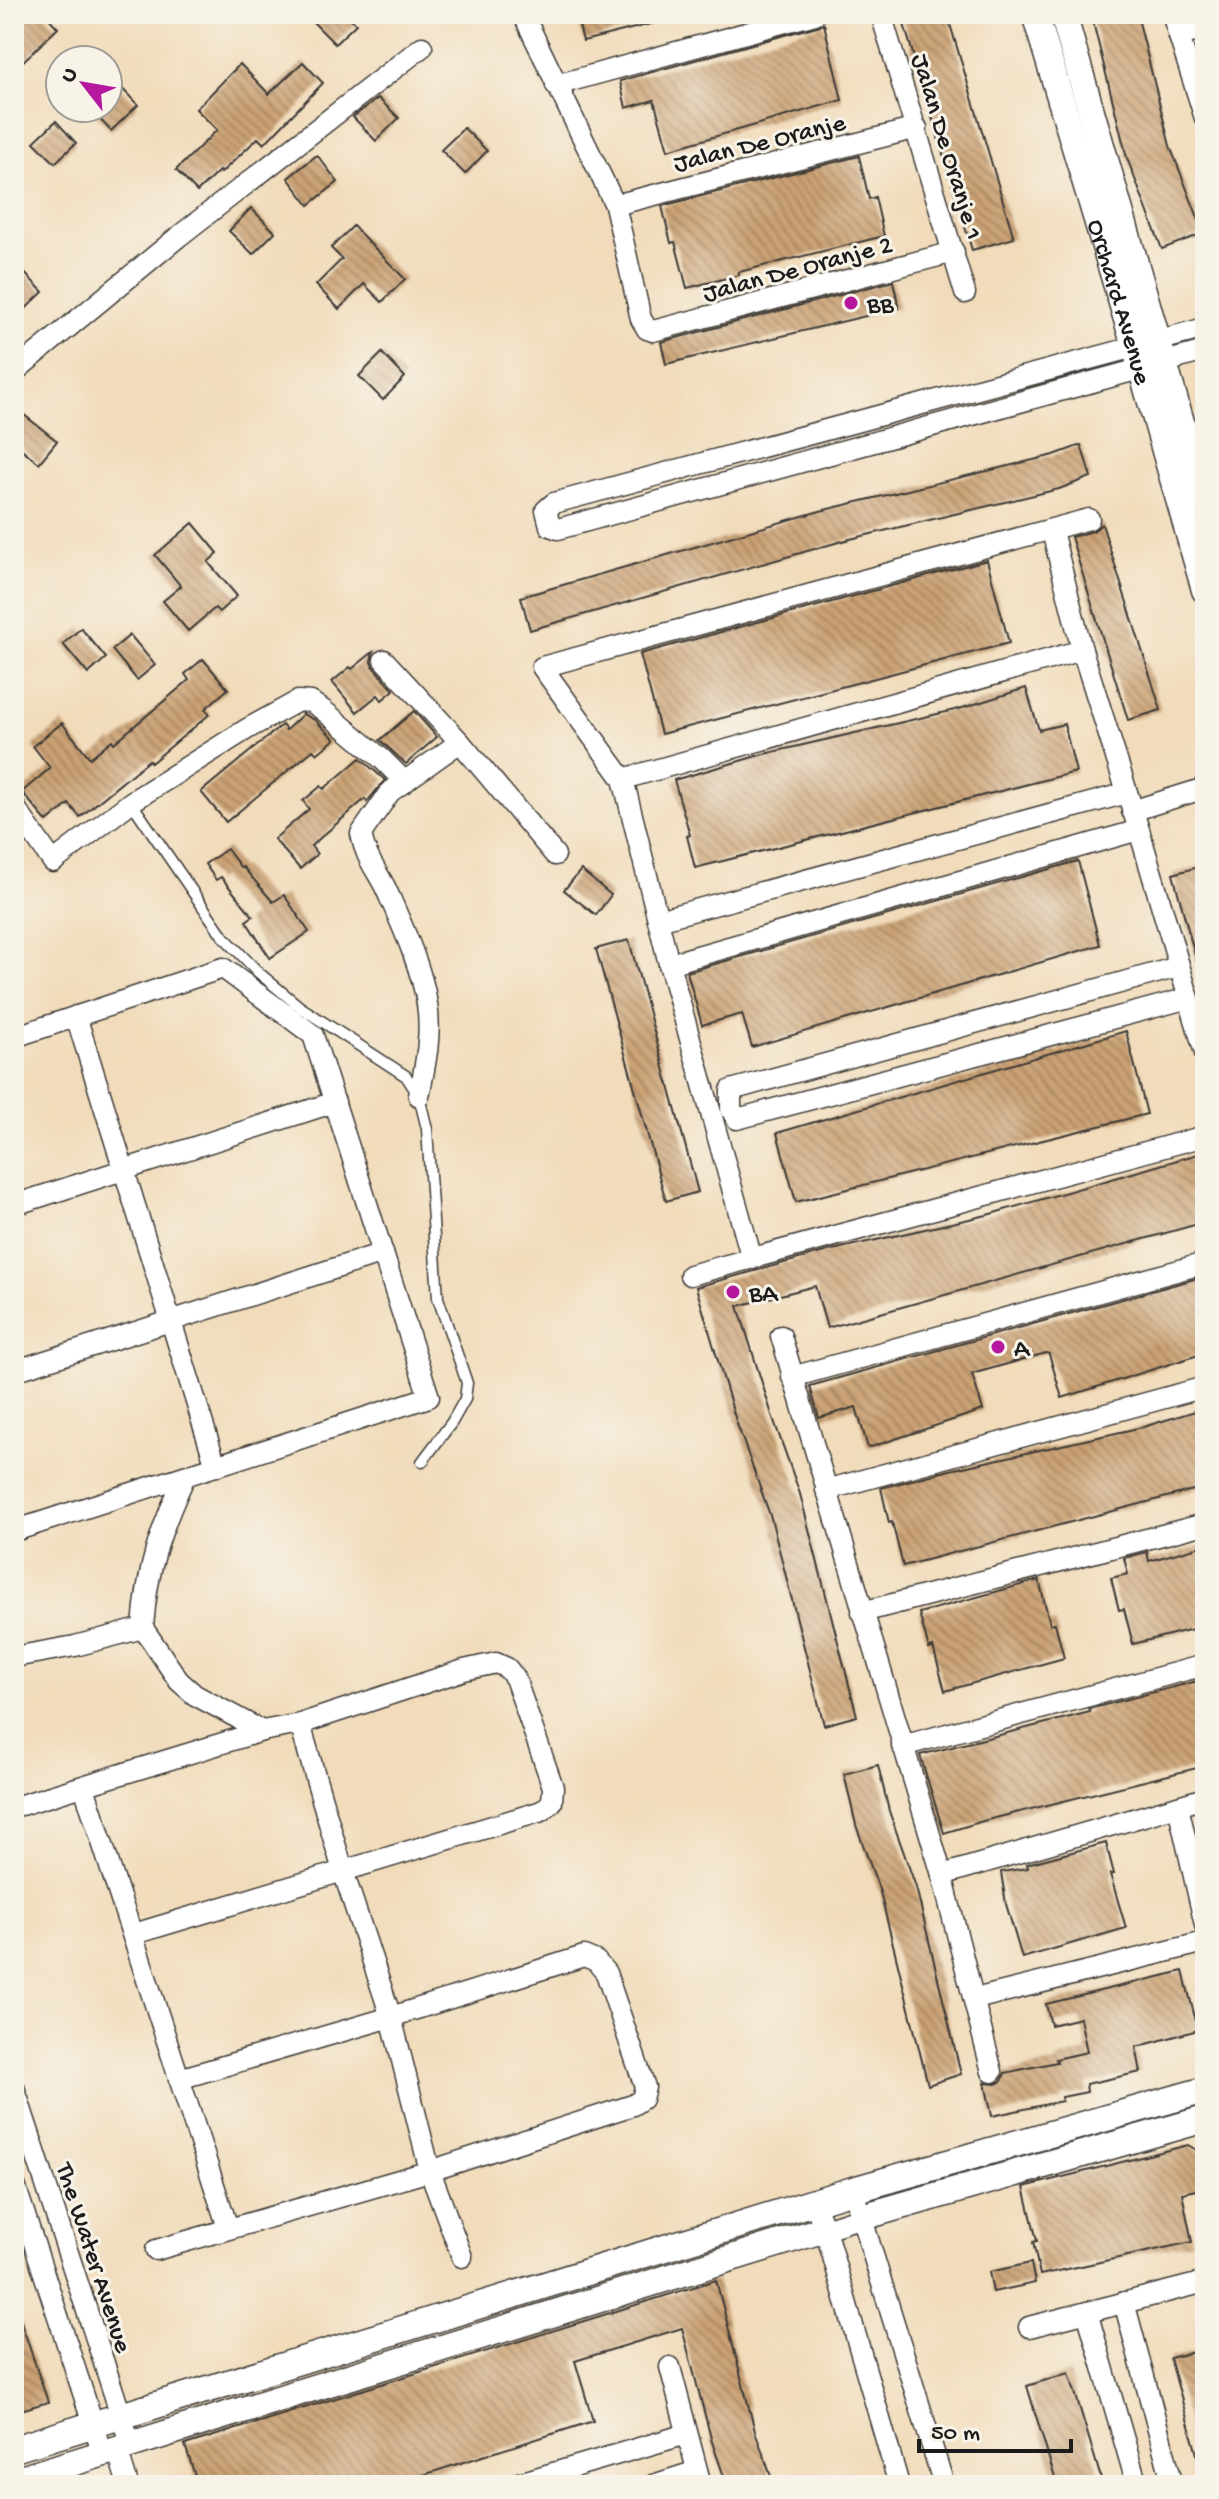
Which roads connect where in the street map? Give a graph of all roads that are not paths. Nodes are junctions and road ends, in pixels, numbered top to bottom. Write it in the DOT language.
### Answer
graph roads {
  1 [pos="523,14"];
  2 [pos="815,14"];
  3 [pos="881,14"];
  4 [pos="1035,14"];
  5 [pos="1063,14"];
  6 [pos="1172,14"];
  7 [pos="1205,29"];
  8 [pos="1179,36"];
  9 [pos="422,47"];
  10 [pos="556,85"];
  11 [pos="1205,118"];
  12 [pos="917,128"];
  13 [pos="615,205"];
  14 [pos="954,252"];
  15 [pos="965,293"];
  16 [pos="1205,328"];
  17 [pos="1205,351"];
  18 [pos="1150,354"];
  19 [pos="14,372"];
  20 [pos="774,443"];
  21 [pos="781,467"];
  22 [pos="1205,505"];
  23 [pos="1089,519"];
  24 [pos="1052,531"];
  25 [pos="1205,590"];
  26 [pos="1082,650"];
  27 [pos="384,660"];
  28 [pos="460,742"];
  29 [pos="623,779"];
  30 [pos="405,782"];
  31 [pos="1205,788"];
  32 [pos="131,802"];
  33 [pos="14,806"];
  34 [pos="1133,811"];
  35 [pos="555,855"];
  36 [pos="658,920"];
  37 [pos="669,964"];
  38 [pos="1178,967"];
  39 [pos="1189,998"];
  40 [pos="76,1016"];
  41 [pos="14,1037"];
  42 [pos="1205,1053"];
  43 [pos="419,1096"];
  44 [pos="335,1102"];
  45 [pos="1205,1136"];
  46 [pos="124,1170"];
  47 [pos="14,1205"];
  48 [pos="383,1253"];
  49 [pos="752,1259"];
  50 [pos="1205,1263"];
  51 [pos="690,1275"];
  52 [pos="171,1321"];
  53 [pos="781,1336"];
  54 [pos="14,1371"];
  55 [pos="792,1377"];
  56 [pos="1205,1387"];
  57 [pos="422,1462"];
  58 [pos="216,1466"];
  59 [pos="185,1476"];
  60 [pos="826,1490"];
  61 [pos="1205,1524"];
  62 [pos="14,1531"];
  63 [pos="862,1612"];
  64 [pos="143,1628"];
  65 [pos="14,1657"];
  66 [pos="1205,1665"];
  67 [pos="300,1724"];
  68 [pos="262,1731"];
  69 [pos="902,1746"];
  70 [pos="84,1787"];
  71 [pos="1205,1798"];
  72 [pos="21,1805"];
  73 [pos="1178,1806"];
  74 [pos="343,1871"];
  75 [pos="942,1875"];
  76 [pos="1205,1925"];
  77 [pos="134,1934"];
  78 [pos="1205,1942"];
  79 [pos="975,1999"];
  80 [pos="391,2017"];
  81 [pos="992,2072"];
  82 [pos="179,2079"];
  83 [pos="14,2087"];
  84 [pos="1205,2090"];
  85 [pos="1205,2119"];
  86 [pos="430,2171"];
  87 [pos="14,2182"];
  88 [pos="853,2190"];
  89 [pos="814,2202"];
  90 [pos="862,2217"];
  91 [pos="228,2228"];
  92 [pos="825,2229"];
  93 [pos="156,2250"];
  94 [pos="462,2257"];
  95 [pos="1205,2282"];
  96 [pos="1124,2302"];
  97 [pos="1087,2312"];
  98 [pos="88,2317"];
  99 [pos="60,2325"];
  100 [pos="1029,2327"];
  101 [pos="670,2367"];
  102 [pos="120,2416"];
  103 [pos="93,2425"];
  104 [pos="687,2434"];
  105 [pos="14,2449"];
  106 [pos="117,2449"];
  107 [pos="699,2478"];
  108 [pos="14,2481"];
  109 [pos="128,2485"];
  110 [pos="512,2485"];
  111 [pos="653,2485"];
  112 [pos="899,2485"];
  113 [pos="944,2485"];
  114 [pos="1137,2485"];
  115 [pos="1173,2485"];
  1 -- 10 [label="street"];
  2 -- 10 [label="street"];
  3 -- 12 [label="street, Jalan De Oranje 1"];
  4 -- 18 [label="street, Orchard Avenue"];
  5 -- 18 [label="street, Orchard Avenue"];
  6 -- 8 [label="street"];
  7 -- 8 [label="street"];
  8 -- 11 [label="street"];
  9 -- 19 [label="street"];
  10 -- 13 [label="street"];
  12 -- 13 [label="street, Jalan De Oranje"];
  12 -- 14 [label="street, Jalan De Oranje 1"];
  13 -- 14 [label="street, Jalan De Oranje 2"];
  14 -- 15 [label="street, Jalan De Oranje 1"];
  16 -- 18 [label="street"];
  17 -- 18 [label="street"];
  18 -- 20 [label="street"];
  18 -- 21 [label="street"];
  18 -- 22 [label="street, Orchard Avenue"];
  18 -- 25 [label="street, Orchard Avenue"];
  20 -- 21 [label="street"];
  20 -- 21 [label="street"];
  23 -- 24 [label="street"];
  24 -- 26 [label="street"];
  24 -- 29 [label="street"];
  26 -- 29 [label="street"];
  26 -- 34 [label="street"];
  27 -- 28 [label="street"];
  28 -- 30 [label="street"];
  28 -- 35 [label="street"];
  29 -- 36 [label="street"];
  30 -- 32 [label="street"];
  30 -- 43 [label="street"];
  31 -- 34 [label="street"];
  32 -- 33 [label="street"];
  32 -- 43 [label="lane"];
  34 -- 36 [label="street"];
  34 -- 37 [label="street"];
  34 -- 38 [label="street"];
  36 -- 37 [label="street"];
  37 -- 49 [label="street"];
  38 -- 39 [label="street"];
  38 -- 39 [label="street"];
  39 -- 42 [label="street"];
  40 -- 41 [label="street"];
  40 -- 44 [label="street"];
  40 -- 46 [label="street"];
  43 -- 57 [label="lane"];
  44 -- 46 [label="street"];
  44 -- 48 [label="street"];
  45 -- 49 [label="street"];
  46 -- 47 [label="street"];
  46 -- 52 [label="street"];
  48 -- 52 [label="street"];
  48 -- 58 [label="street"];
  49 -- 51 [label="street"];
  50 -- 55 [label="street"];
  52 -- 54 [label="street"];
  52 -- 58 [label="street"];
  53 -- 55 [label="street"];
  55 -- 60 [label="street"];
  56 -- 60 [label="street"];
  58 -- 59 [label="street"];
  59 -- 62 [label="street"];
  59 -- 64 [label="street"];
  60 -- 63 [label="street"];
  61 -- 63 [label="street"];
  63 -- 69 [label="street"];
  64 -- 65 [label="street"];
  64 -- 68 [label="street"];
  66 -- 69 [label="street"];
  67 -- 68 [label="street"];
  67 -- 74 [label="street"];
  67 -- 74 [label="street"];
  68 -- 70 [label="street"];
  69 -- 75 [label="street"];
  70 -- 72 [label="street"];
  70 -- 77 [label="street"];
  71 -- 73 [label="street"];
  73 -- 75 [label="street"];
  73 -- 76 [label="street"];
  74 -- 77 [label="street"];
  74 -- 80 [label="street"];
  75 -- 79 [label="street"];
  77 -- 82 [label="street"];
  78 -- 79 [label="street"];
  79 -- 81 [label="street"];
  80 -- 82 [label="street"];
  80 -- 86 [label="street"];
  80 -- 86 [label="street"];
  82 -- 91 [label="street"];
  83 -- 98 [label="street, The Water Avenue"];
  84 -- 88 [label="street"];
  85 -- 90 [label="street"];
  86 -- 91 [label="street"];
  86 -- 94 [label="street"];
  87 -- 99 [label="street"];
  88 -- 89 [label="street"];
  88 -- 90 [label="street"];
  89 -- 92 [label="street"];
  89 -- 102 [label="street"];
  90 -- 92 [label="street"];
  90 -- 113 [label="street"];
  91 -- 93 [label="street"];
  92 -- 106 [label="street"];
  92 -- 112 [label="street"];
  95 -- 96 [label="street"];
  96 -- 97 [label="street"];
  96 -- 115 [label="street"];
  97 -- 100 [label="street"];
  97 -- 114 [label="street"];
  98 -- 99 [label="street"];
  98 -- 102 [label="street, The Water Avenue"];
  99 -- 103 [label="street"];
  101 -- 104 [label="street"];
  102 -- 103 [label="street"];
  102 -- 106 [label="street, The Water Avenue"];
  103 -- 105 [label="street"];
  103 -- 106 [label="street"];
  104 -- 107 [label="street"];
  104 -- 110 [label="street"];
  106 -- 108 [label="street"];
  106 -- 109 [label="street"];
  107 -- 111 [label="street"];
}
